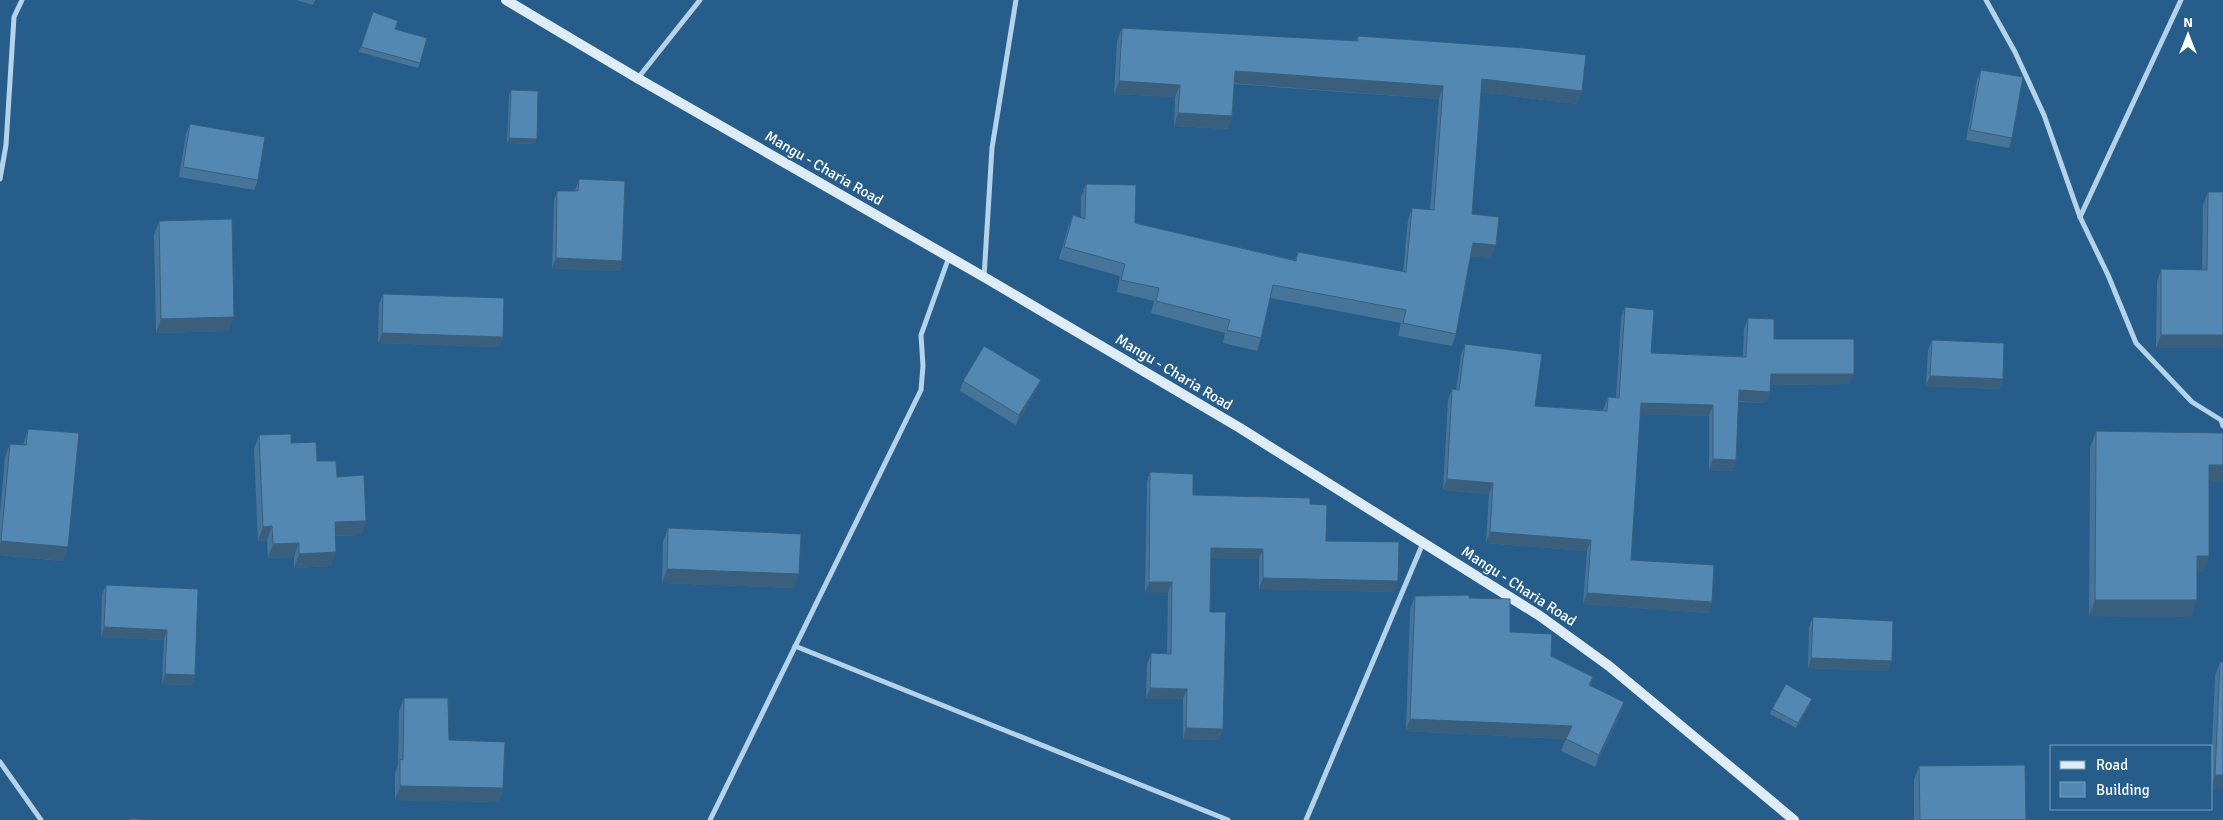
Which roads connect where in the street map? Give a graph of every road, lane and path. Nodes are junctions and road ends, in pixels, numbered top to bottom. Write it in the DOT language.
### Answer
graph roads {
  1 [pos="22,0"];
  2 [pos="506,0"];
  3 [pos="700,0"];
  4 [pos="1016,0"];
  5 [pos="1986,0"];
  6 [pos="2181,0"];
  7 [pos="637,78"];
  8 [pos="0,179"];
  9 [pos="2080,217"];
  10 [pos="950,257"];
  11 [pos="984,277"];
  12 [pos="2223,426"];
  13 [pos="1424,542"];
  14 [pos="795,646"];
  15 [pos="0,762"];
  16 [pos="41,820"];
  17 [pos="710,820"];
  18 [pos="1228,820"];
  19 [pos="1306,820"];
  20 [pos="1794,820"];
  1 -- 8 [label="street"];
  2 -- 7 [label="street, Mangu - Charia Road"];
  3 -- 7 [label="street"];
  4 -- 11 [label="street"];
  5 -- 9 [label="street"];
  6 -- 9 [label="street"];
  7 -- 10 [label="street, Mangu - Charia Road"];
  9 -- 12 [label="street"];
  10 -- 11 [label="street, Mangu - Charia Road"];
  10 -- 14 [label="street"];
  11 -- 13 [label="street, Mangu - Charia Road"];
  13 -- 19 [label="street"];
  13 -- 20 [label="street, Mangu - Charia Road"];
  14 -- 17 [label="street"];
  14 -- 18 [label="street"];
  15 -- 16 [label="street"];
}
